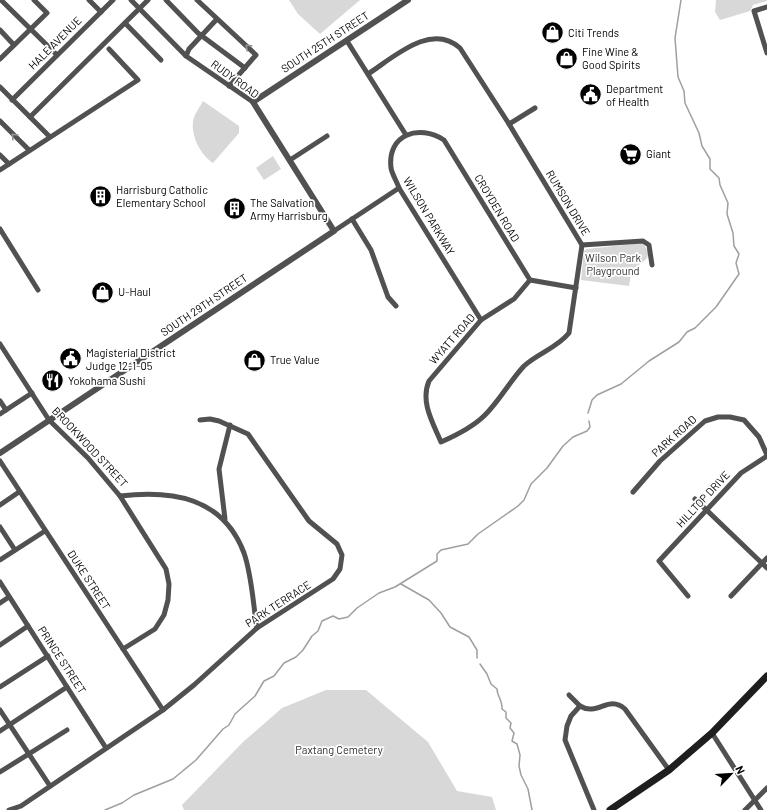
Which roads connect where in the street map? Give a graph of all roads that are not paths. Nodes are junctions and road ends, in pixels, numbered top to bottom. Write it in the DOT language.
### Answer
graph roads {
  1 [pos="2,0"];
  2 [pos="34,0"];
  3 [pos="89,0"];
  4 [pos="113,0"];
  5 [pos="131,0"];
  6 [pos="148,0"];
  7 [pos="166,0"];
  8 [pos="197,0"];
  9 [pos="408,0"];
  10 [pos="767,7"];
  11 [pos="139,9"];
  12 [pos="101,12"];
  13 [pos="217,19"];
  14 [pos="125,23"];
  15 [pos="30,28"];
  16 [pos="0,30"];
  17 [pos="202,36"];
  18 [pos="346,40"];
  19 [pos="14,45"];
  20 [pos="109,49"];
  21 [pos="767,53"];
  22 [pos="57,56"];
  23 [pos="186,56"];
  24 [pos="0,59"];
  25 [pos="161,60"];
  26 [pos="245,68"];
  27 [pos="368,74"];
  28 [pos="229,86"];
  29 [pos="0,87"];
  30 [pos="12,100"];
  31 [pos="253,102"];
  32 [pos="536,108"];
  33 [pos="30,117"];
  34 [pos="0,121"];
  35 [pos="509,124"];
  36 [pos="406,135"];
  37 [pos="49,136"];
  38 [pos="327,136"];
  39 [pos="29,150"];
  40 [pos="0,155"];
  41 [pos="290,160"];
  42 [pos="9,164"];
  43 [pos="0,170"];
  44 [pos="399,188"];
  45 [pos="352,219"];
  46 [pos="0,229"];
  47 [pos="334,231"];
  48 [pos="582,245"];
  49 [pos="652,265"];
  50 [pos="530,280"];
  51 [pos="576,288"];
  52 [pos="38,290"];
  53 [pos="396,306"];
  54 [pos="481,320"];
  55 [pos="0,344"];
  56 [pos="32,393"];
  57 [pos="0,401"];
  58 [pos="427,407"];
  59 [pos="6,410"];
  60 [pos="0,414"];
  61 [pos="49,420"];
  62 [pos="200,420"];
  63 [pos="230,425"];
  64 [pos="0,454"];
  65 [pos="767,456"];
  66 [pos="0,461"];
  67 [pos="19,492"];
  68 [pos="634,492"];
  69 [pos="120,496"];
  70 [pos="695,499"];
  71 [pos="0,505"];
  72 [pos="705,510"];
  73 [pos="225,519"];
  74 [pos="0,527"];
  75 [pos="45,531"];
  76 [pos="16,550"];
  77 [pos="767,558"];
  78 [pos="0,560"];
  79 [pos="762,563"];
  80 [pos="767,568"];
  81 [pos="0,582"];
  82 [pos="688,596"];
  83 [pos="731,596"];
  84 [pos="9,597"];
  85 [pos="0,603"];
  86 [pos="28,626"];
  87 [pos="257,628"];
  88 [pos="0,646"];
  89 [pos="123,650"];
  90 [pos="48,656"];
  91 [pos="767,676"];
  92 [pos="0,687"];
  93 [pos="67,687"];
  94 [pos="569,695"];
  95 [pos="580,706"];
  96 [pos="0,710"];
  97 [pos="163,710"];
  98 [pos="10,725"];
  99 [pos="67,730"];
  100 [pos="0,731"];
  101 [pos="712,733"];
  102 [pos="106,748"];
  103 [pos="29,754"];
  104 [pos="669,770"];
  105 [pos="0,772"];
  106 [pos="50,786"];
  107 [pos="767,788"];
  108 [pos="756,799"];
  109 [pos="9,810"];
  110 [pos="594,810"];
  111 [pos="610,810"];
  112 [pos="745,810"];
  113 [pos="761,810"];
  1 -- 15 [label="street"];
  2 -- 15 [label="street"];
  3 -- 12 [label="street"];
  4 -- 12 [label="street, HALE AVENUE"];
  5 -- 11 [label="street, RUDY ROAD"];
  6 -- 11 [label="street"];
  7 -- 17 [label="street"];
  8 -- 13 [label="street"];
  9 -- 18 [label="street, SOUTH 25TH STREET"];
  10 -- 21 [label="street"];
  11 -- 14 [label="street"];
  11 -- 23 [label="street, RUDY ROAD"];
  12 -- 22 [label="street, HALE AVENUE"];
  13 -- 17 [label="street"];
  26 -- 13 [label="street, one-way"];
  14 -- 25 [label="street"];
  14 -- 33 [label="street"];
  15 -- 19 [label="street"];
  15 -- 22 [label="street"];
  16 -- 19 [label="street"];
  17 -- 23 [label="street"];
  17 -- 26 [label="street"];
  18 -- 27 [label="street"];
  18 -- 31 [label="street, SOUTH 25TH STREET"];
  19 -- 24 [label="street"];
  20 -- 37 [label="street"];
  22 -- 30 [label="street, HALE AVENUE"];
  23 -- 28 [label="street, RUDY ROAD"];
  26 -- 28 [label="street"];
  27 -- 35 [label="street, RUMSON DRIVE"];
  27 -- 36 [label="street"];
  28 -- 31 [label="street, RUDY ROAD"];
  29 -- 30 [label="street"];
  30 -- 33 [label="street"];
  31 -- 41 [label="street, RUDY ROAD"];
  32 -- 35 [label="street"];
  33 -- 37 [label="street"];
  39 -- 34 [label="street, one-way"];
  35 -- 48 [label="street, RUMSON DRIVE"];
  36 -- 44 [label="street, WILSON PARKWAY"];
  36 -- 50 [label="street, CROYDEN ROAD"];
  37 -- 39 [label="street"];
  38 -- 41 [label="street"];
  39 -- 42 [label="street"];
  40 -- 42 [label="street"];
  41 -- 47 [label="street, RUDY ROAD"];
  42 -- 43 [label="street"];
  44 -- 45 [label="street, SOUTH 29TH STREET"];
  44 -- 54 [label="street, WILSON PARKWAY"];
  45 -- 47 [label="street, SOUTH 29TH STREET"];
  45 -- 53 [label="street"];
  46 -- 52 [label="street"];
  47 -- 61 [label="street, SOUTH 29TH STREET"];
  48 -- 49 [label="street"];
  48 -- 51 [label="street, RUMSON DRIVE"];
  50 -- 51 [label="street"];
  50 -- 54 [label="street, WYATT ROAD"];
  51 -- 58 [label="street, RUMSON DRIVE"];
  54 -- 58 [label="street, WYATT ROAD"];
  55 -- 56 [label="street, BROOKWOOD STREET"];
  56 -- 59 [label="street"];
  56 -- 61 [label="street, BROOKWOOD STREET"];
  57 -- 59 [label="street"];
  59 -- 60 [label="street"];
  61 -- 64 [label="street, SOUTH 29TH STREET"];
  61 -- 69 [label="street, BROOKWOOD STREET"];
  62 -- 63 [label="street, PARK TERRACE"];
  63 -- 73 [label="street"];
  63 -- 87 [label="street, PARK TERRACE"];
  65 -- 68 [label="street, PARK ROAD"];
  65 -- 72 [label="street, HILLTOP DRIVE"];
  66 -- 67 [label="street, DUKE STREET"];
  67 -- 71 [label="street"];
  67 -- 75 [label="street, DUKE STREET"];
  69 -- 73 [label="street, BROOKWOOD STREET"];
  69 -- 89 [label="street"];
  70 -- 72 [label="street"];
  72 -- 79 [label="street"];
  72 -- 82 [label="street, HILLTOP DRIVE"];
  73 -- 87 [label="street, BROOKWOOD STREET"];
  74 -- 76 [label="street"];
  75 -- 76 [label="street"];
  75 -- 89 [label="street, DUKE STREET"];
  76 -- 78 [label="street"];
  77 -- 79 [label="street"];
  79 -- 80 [label="street"];
  79 -- 83 [label="street"];
  81 -- 84 [label="street, PRINCE STREET"];
  84 -- 85 [label="street"];
  84 -- 86 [label="street, PRINCE STREET"];
  86 -- 88 [label="street"];
  86 -- 90 [label="street, PRINCE STREET"];
  87 -- 97 [label="street, PARK TERRACE"];
  89 -- 97 [label="street, DUKE STREET"];
  90 -- 92 [label="street"];
  90 -- 93 [label="street, PRINCE STREET"];
  91 -- 101 [label="main road"];
  93 -- 98 [label="street"];
  93 -- 102 [label="street, PRINCE STREET"];
  94 -- 95 [label="street"];
  95 -- 104 [label="street"];
  95 -- 110 [label="street"];
  96 -- 98 [label="street"];
  97 -- 102 [label="street, PARK TERRACE"];
  98 -- 100 [label="street"];
  98 -- 103 [label="street"];
  99 -- 103 [label="street"];
  101 -- 104 [label="main road"];
  101 -- 108 [label="street"];
  102 -- 106 [label="street, PARK TERRACE"];
  103 -- 105 [label="street"];
  103 -- 106 [label="street"];
  104 -- 111 [label="main road"];
  106 -- 109 [label="street, PARK TERRACE"];
  107 -- 108 [label="street"];
  108 -- 112 [label="street"];
  108 -- 113 [label="street"];
}
